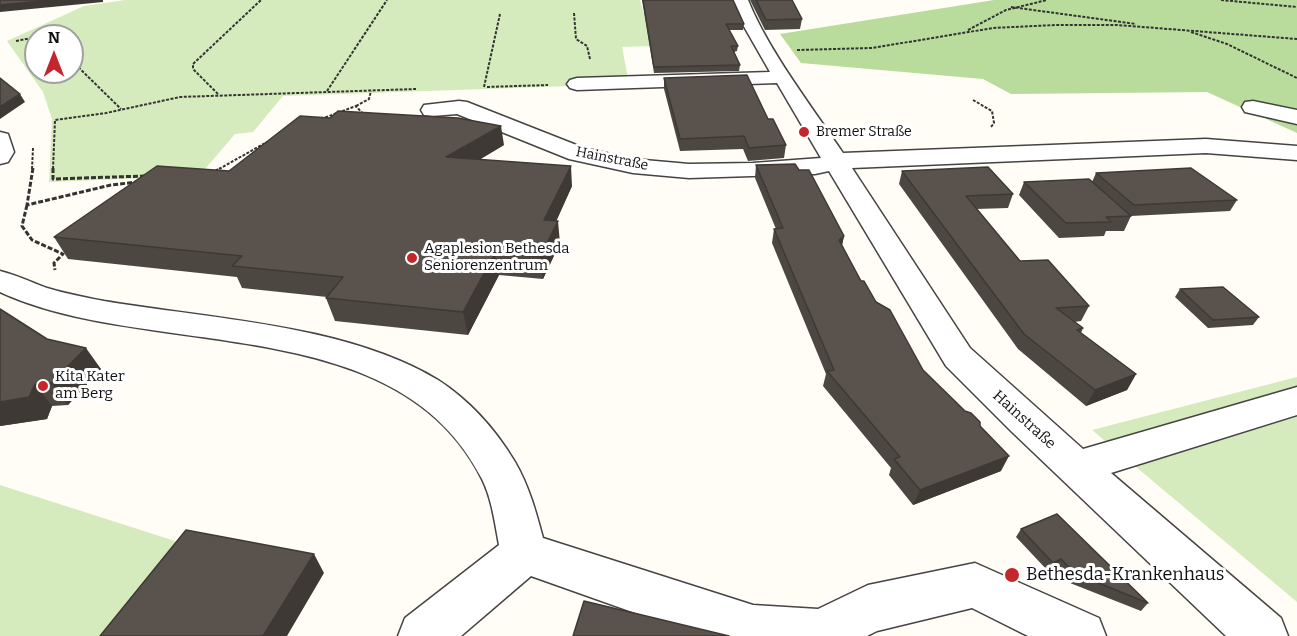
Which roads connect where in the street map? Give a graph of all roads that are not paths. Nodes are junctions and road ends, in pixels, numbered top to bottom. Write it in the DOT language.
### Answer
graph roads {
  1 [pos="740,0"];
  2 [pos="783,77"];
  3 [pos="577,84"];
  4 [pos="1253,107"];
  5 [pos="432,110"];
  6 [pos="1297,117"];
  7 [pos="0,139"];
  8 [pos="1297,153"];
  9 [pos="0,157"];
  10 [pos="836,161"];
  11 [pos="0,280"];
  12 [pos="1297,401"];
  13 [pos="1077,467"];
  14 [pos="524,553"];
  15 [pos="1250,633"];
  16 [pos="423,636"];
  17 [pos="1081,636"];
  1 -- 2 [label="street, Hainstraße"];
  2 -- 3 [label="street"];
  2 -- 10 [label="street, Hainstraße"];
  4 -- 6 [label="street"];
  5 -- 10 [label="street, Hainstraße"];
  7 -- 9 [label="street"];
  8 -- 10 [label="street"];
  10 -- 13 [label="street, Hainstraße"];
  11 -- 14 [label="street"];
  12 -- 13 [label="street"];
  13 -- 15 [label="street, Hainstraße"];
  14 -- 16 [label="street"];
  14 -- 17 [label="street"];
}
